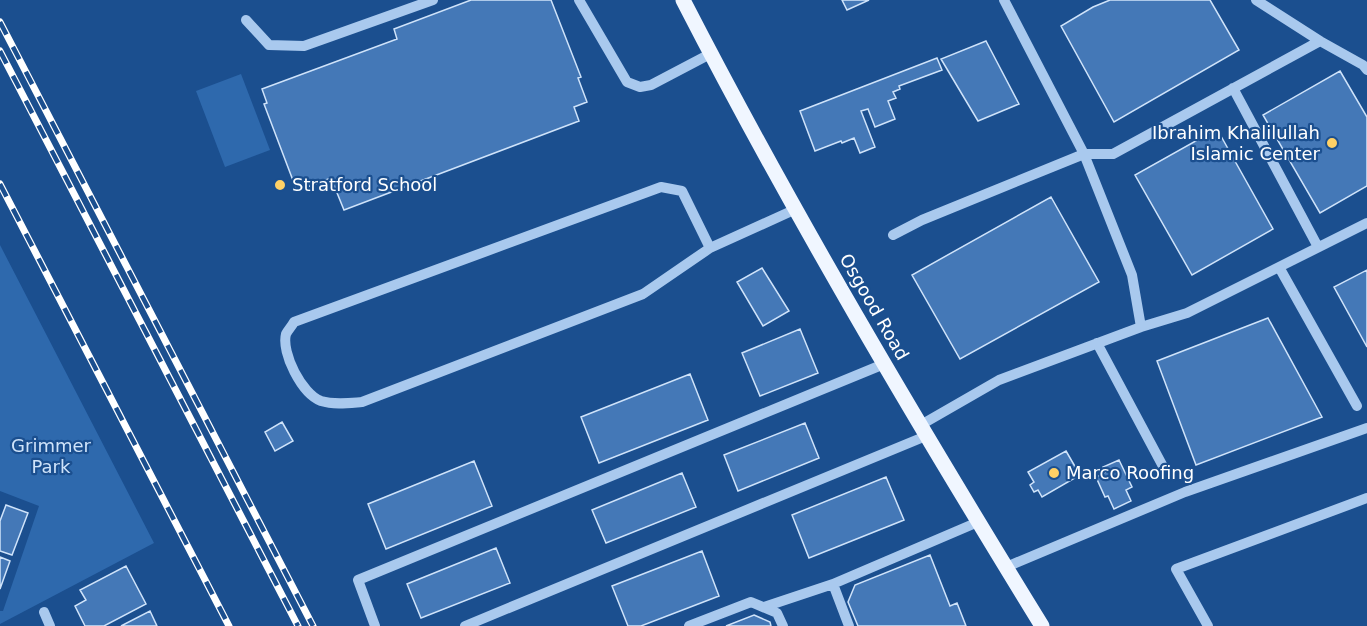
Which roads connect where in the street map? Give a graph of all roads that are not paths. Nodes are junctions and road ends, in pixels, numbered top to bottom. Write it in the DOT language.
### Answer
graph roads {
  1 [pos="433,0"];
  2 [pos="579,0"];
  3 [pos="683,0"];
  4 [pos="1004,0"];
  5 [pos="1256,0"];
  6 [pos="246,20"];
  7 [pos="1320,41"];
  8 [pos="710,54"];
  9 [pos="1367,70"];
  10 [pos="1233,88"];
  11 [pos="1084,154"];
  12 [pos="796,209"];
  13 [pos="1367,223"];
  14 [pos="893,235"];
  15 [pos="1318,247"];
  16 [pos="710,248"];
  17 [pos="1279,267"];
  18 [pos="1141,327"];
  19 [pos="1097,344"];
  20 [pos="884,364"];
  21 [pos="1357,406"];
  22 [pos="1367,428"];
  23 [pos="923,431"];
  24 [pos="1166,472"];
  25 [pos="1367,498"];
  26 [pos="978,522"];
  27 [pos="1006,567"];
  28 [pos="832,584"];
  29 [pos="764,607"];
  30 [pos="44,612"];
  31 [pos="50,626"];
  32 [pos="375,626"];
  33 [pos="465,626"];
  34 [pos="688,626"];
  35 [pos="783,626"];
  36 [pos="849,626"];
  37 [pos="1042,626"];
  38 [pos="1208,626"];
  1 -- 6 [label="street"];
  2 -- 8 [label="street"];
  3 -- 8 [label="main road, Osgood Road"];
  4 -- 11 [label="street"];
  5 -- 7 [label="street"];
  7 -- 9 [label="street"];
  7 -- 10 [label="street"];
  8 -- 12 [label="main road, Osgood Road"];
  10 -- 11 [label="street"];
  10 -- 15 [label="street"];
  11 -- 14 [label="street"];
  11 -- 18 [label="street"];
  12 -- 16 [label="street"];
  12 -- 20 [label="main road, Osgood Road"];
  13 -- 15 [label="street"];
  15 -- 17 [label="street"];
  16 -- 16 [label="street"];
  17 -- 18 [label="street"];
  17 -- 21 [label="street"];
  18 -- 19 [label="street"];
  19 -- 23 [label="street"];
  19 -- 24 [label="street"];
  20 -- 23 [label="main road, Osgood Road"];
  20 -- 32 [label="street"];
  22 -- 27 [label="street"];
  23 -- 26 [label="main road, Osgood Road"];
  23 -- 33 [label="street"];
  25 -- 38 [label="street"];
  26 -- 27 [label="main road, Osgood Road"];
  26 -- 28 [label="street"];
  27 -- 37 [label="main road, Osgood Road"];
  28 -- 29 [label="street"];
  28 -- 36 [label="street"];
  29 -- 34 [label="street"];
  29 -- 35 [label="street"];
  30 -- 31 [label="street"];
}
